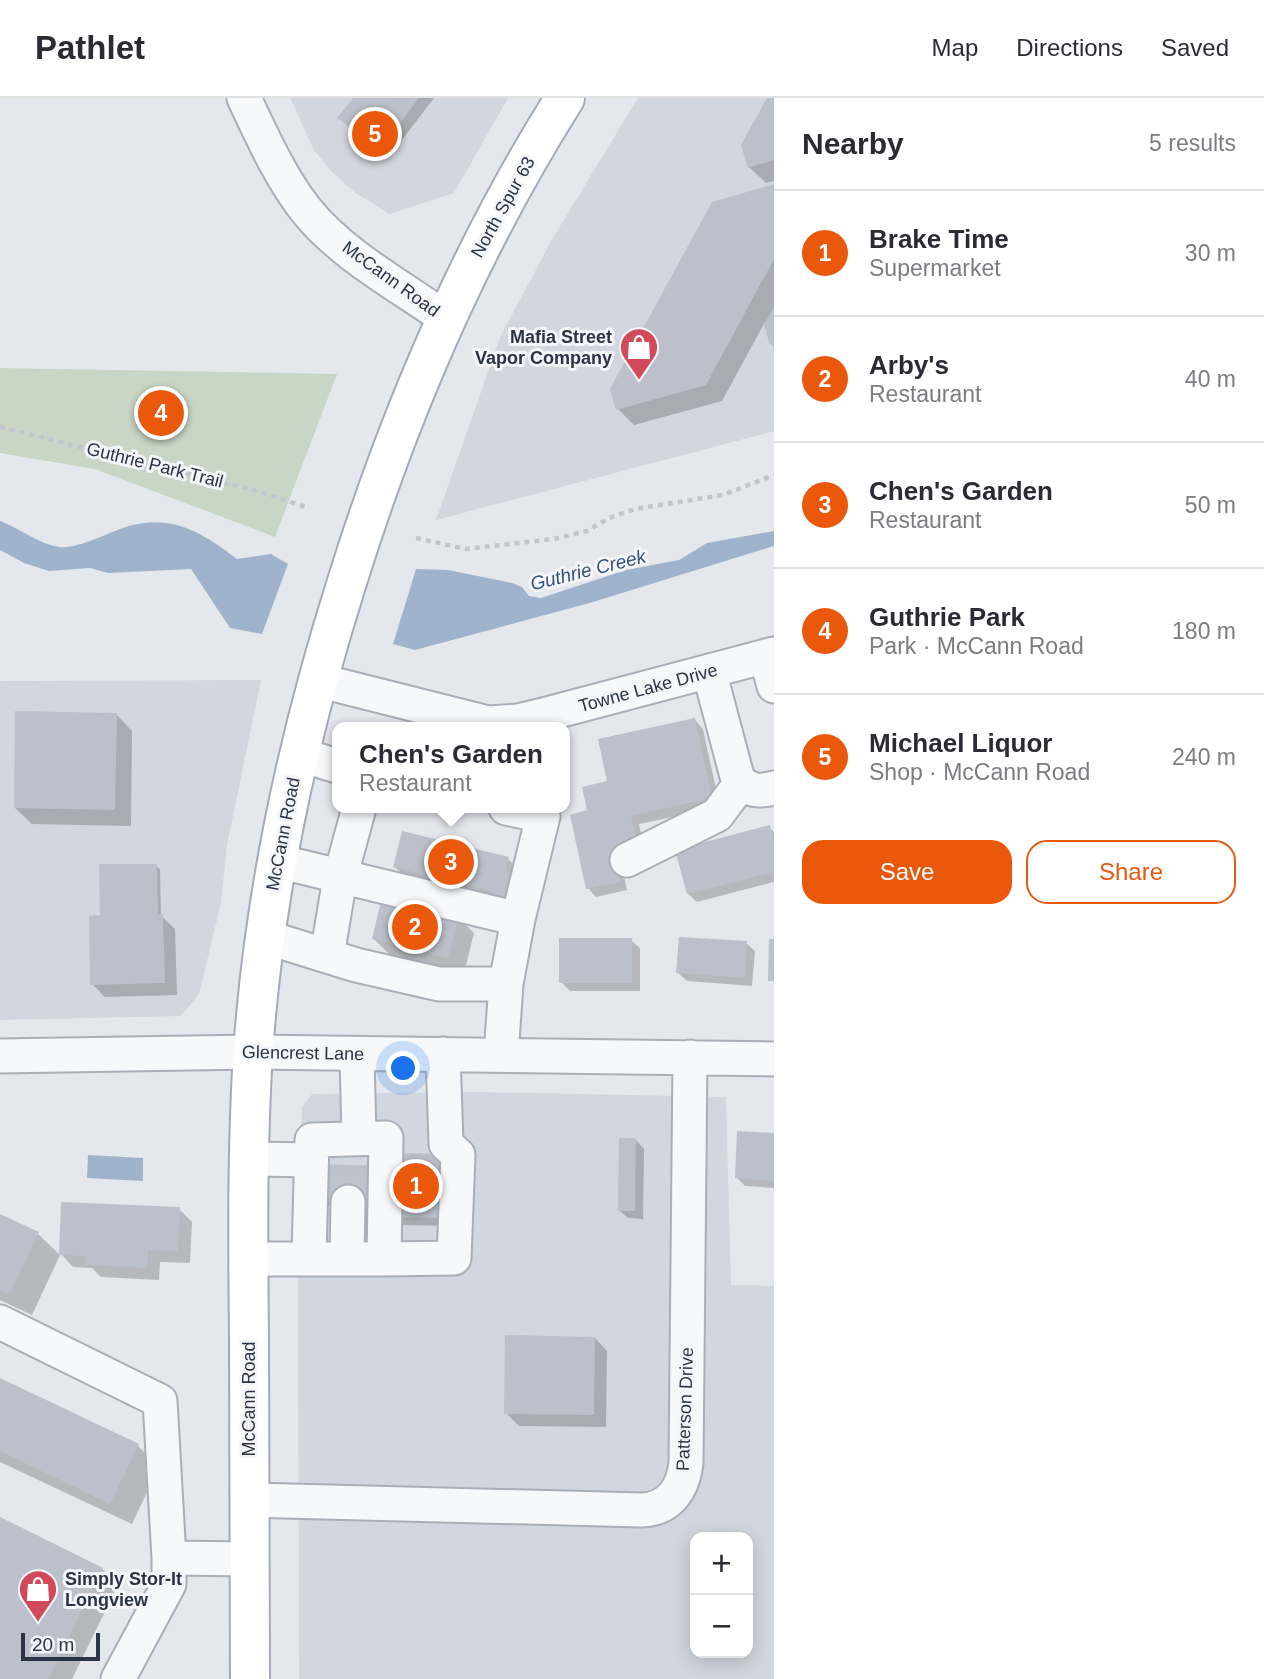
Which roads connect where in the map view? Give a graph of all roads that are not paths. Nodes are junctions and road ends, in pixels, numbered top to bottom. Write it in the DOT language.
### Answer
graph roads {
  1 [pos="244,98"];
  2 [pos="565,98"];
  3 [pos="446,318"];
  4 [pos="771,665"];
  5 [pos="709,671"];
  6 [pos="317,680"];
  7 [pos="484,722"];
  8 [pos="503,722"];
  9 [pos="298,754"];
  10 [pos="332,764"];
  11 [pos="741,783"];
  12 [pos="774,788"];
  13 [pos="358,813"];
  14 [pos="529,813"];
  15 [pos="627,860"];
  16 [pos="277,861"];
  17 [pos="340,878"];
  18 [pos="518,919"];
  19 [pos="266,937"];
  20 [pos="327,956"];
  21 [pos="506,984"];
  22 [pos="253,1052"];
  23 [pos="357,1054"];
  24 [pos="443,1054"];
  25 [pos="500,1055"];
  26 [pos="0,1056"];
  27 [pos="690,1057"];
  28 [pos="774,1059"];
  29 [pos="352,1148"];
  30 [pos="250,1158"];
  31 [pos="312,1160"];
  32 [pos="348,1202"];
  33 [pos="309,1258"];
  34 [pos="248,1259"];
  35 [pos="346,1259"];
  36 [pos="384,1259"];
  37 [pos="0,1322"];
  38 [pos="249,1500"];
  39 [pos="169,1558"];
  40 [pos="250,1559"];
  41 [pos="118,1679"];
  42 [pos="250,1679"];
  1 -- 3 [label="street, McCann Road"];
  2 -- 3 [label="main road, North Spur 63"];
  3 -- 6 [label="main road, McCann Road"];
  4 -- 5 [label="street, Towne Lake Drive"];
  5 -- 8 [label="street, Towne Lake Drive"];
  5 -- 11 [label="street"];
  6 -- 7 [label="street, Towne Lake Drive"];
  6 -- 9 [label="main road, McCann Road"];
  9 -- 10 [label="street"];
  9 -- 16 [label="main road, McCann Road"];
  11 -- 12 [label="street"];
  11 -- 15 [label="street"];
  13 -- 17 [label="street"];
  14 -- 18 [label="street"];
  16 -- 17 [label="street"];
  16 -- 19 [label="main road, McCann Road"];
  17 -- 18 [label="street"];
  17 -- 20 [label="street"];
  18 -- 21 [label="street"];
  19 -- 20 [label="street"];
  19 -- 22 [label="main road, McCann Road"];
  20 -- 21 [label="street"];
  21 -- 25 [label="street"];
  22 -- 23 [label="street, Glencrest Lane"];
  22 -- 26 [label="street, Glencrest Lane"];
  22 -- 30 [label="main road, McCann Road"];
  23 -- 24 [label="street, Glencrest Lane"];
  23 -- 29 [label="street"];
  24 -- 25 [label="street, Glencrest Lane"];
  24 -- 36 [label="street"];
  25 -- 27 [label="street, Glencrest Lane"];
  27 -- 28 [label="street, Glencrest Lane"];
  27 -- 38 [label="street, Patterson Drive"];
  29 -- 31 [label="street"];
  29 -- 36 [label="street"];
  30 -- 31 [label="street"];
  30 -- 34 [label="main road, McCann Road"];
  31 -- 33 [label="street"];
  32 -- 35 [label="street"];
  33 -- 34 [label="street"];
  33 -- 35 [label="street"];
  34 -- 38 [label="main road, McCann Road"];
  35 -- 36 [label="street"];
  37 -- 39 [label="street"];
  38 -- 40 [label="main road, McCann Road"];
  39 -- 40 [label="street"];
  39 -- 41 [label="street"];
  40 -- 42 [label="main road, McCann Road"];
}
